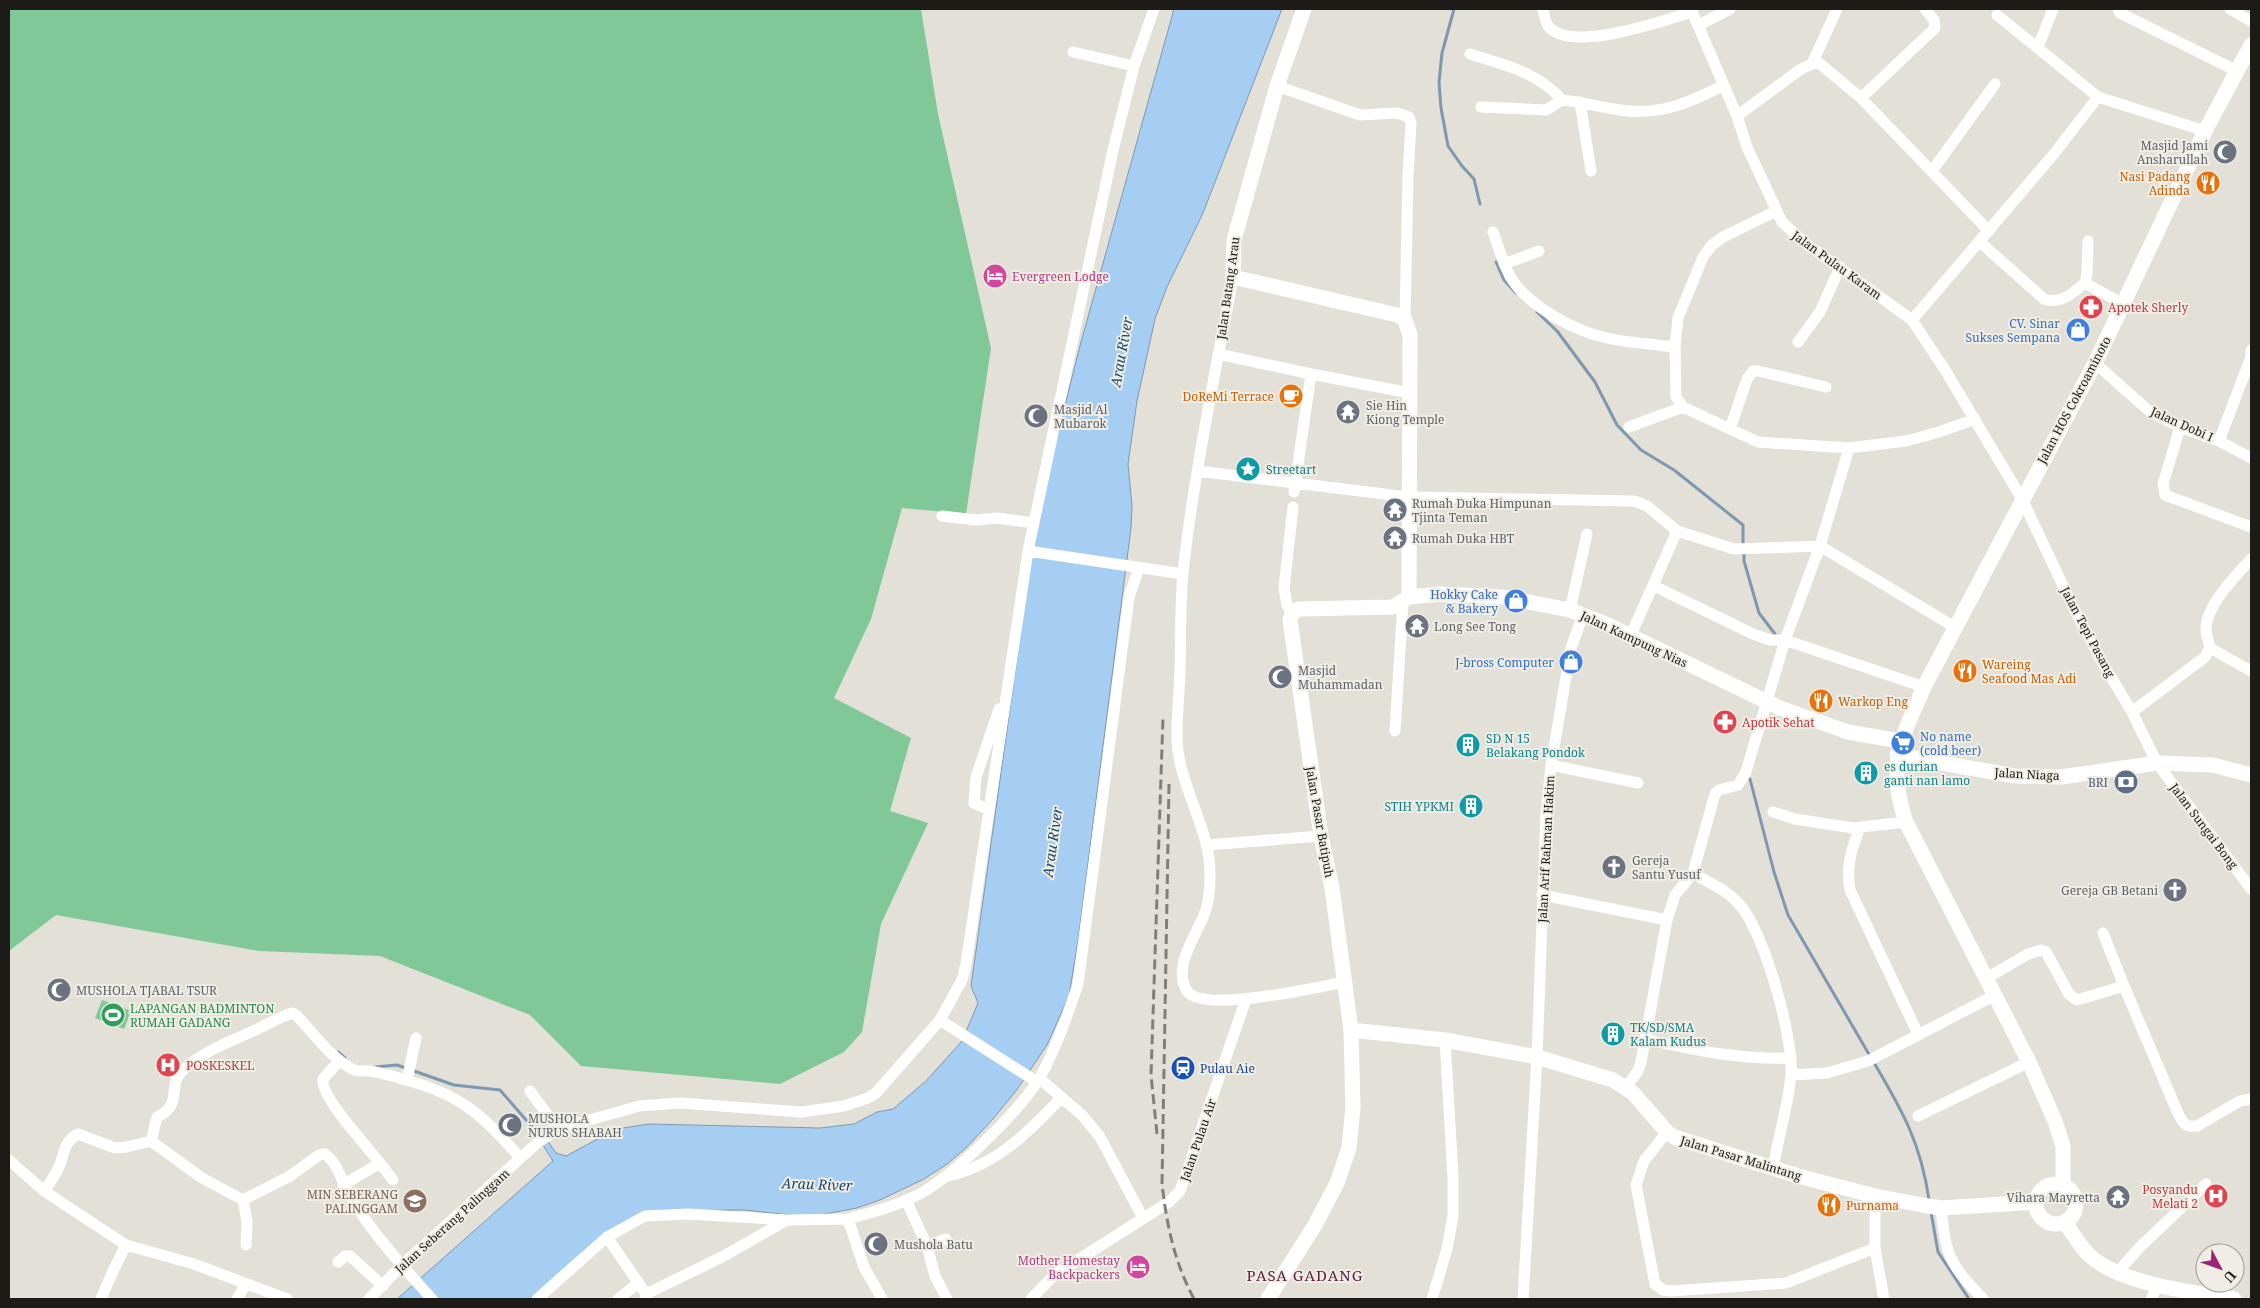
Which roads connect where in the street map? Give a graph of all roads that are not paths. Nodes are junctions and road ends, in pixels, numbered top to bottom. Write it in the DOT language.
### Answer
graph roads {
  1 [pos="1154,9"];
  2 [pos="1304,9"];
  3 [pos="1543,9"];
  4 [pos="1730,9"];
  5 [pos="1838,9"];
  6 [pos="1925,9"];
  7 [pos="2053,9"];
  8 [pos="2118,9"];
  9 [pos="2230,9"];
  10 [pos="2248,9"];
  11 [pos="1691,10"];
  12 [pos="1997,15"];
  13 [pos="2251,20"];
  14 [pos="1699,25"];
  15 [pos="2038,47"];
  16 [pos="2251,48"];
  17 [pos="1072,52"];
  18 [pos="1470,54"];
  19 [pos="1812,64"];
  20 [pos="1134,66"];
  21 [pos="2237,71"];
  22 [pos="1995,84"];
  23 [pos="1724,85"];
  24 [pos="1277,86"];
  25 [pos="2098,97"];
  26 [pos="1861,98"];
  27 [pos="1562,100"];
  28 [pos="1580,102"];
  29 [pos="1481,107"];
  30 [pos="1736,116"];
  31 [pos="2206,131"];
  32 [pos="1932,171"];
  33 [pos="1591,172"];
  34 [pos="1776,211"];
  35 [pos="1989,231"];
  36 [pos="1493,232"];
  37 [pos="2088,241"];
  38 [pos="1980,242"];
  39 [pos="1539,251"];
  40 [pos="1504,264"];
  41 [pos="1840,267"];
  42 [pos="1232,277"];
  43 [pos="2085,283"];
  44 [pos="2123,304"];
  45 [pos="1405,320"];
  46 [pos="1912,320"];
  47 [pos="1798,342"];
  48 [pos="1675,347"];
  49 [pos="2251,350"];
  50 [pos="1218,354"];
  51 [pos="2251,357"];
  52 [pos="2095,364"];
  53 [pos="1311,374"];
  54 [pos="1826,387"];
  55 [pos="1410,393"];
  56 [pos="1683,407"];
  57 [pos="1975,419"];
  58 [pos="2180,426"];
  59 [pos="1629,427"];
  60 [pos="1730,429"];
  61 [pos="2219,441"];
  62 [pos="1849,448"];
  63 [pos="2251,458"];
  64 [pos="1198,471"];
  65 [pos="1295,488"];
  66 [pos="1408,497"];
  67 [pos="2022,499"];
  68 [pos="1293,507"];
  69 [pos="942,516"];
  70 [pos="1034,523"];
  71 [pos="2251,527"];
  72 [pos="1678,531"];
  73 [pos="1587,534"];
  74 [pos="1820,546"];
  75 [pos="1029,551"];
  76 [pos="2251,559"];
  77 [pos="1136,567"];
  78 [pos="1183,574"];
  79 [pos="1654,586"];
  80 [pos="1406,599"];
  81 [pos="1577,613"];
  82 [pos="1292,614"];
  83 [pos="1956,628"];
  84 [pos="1630,637"];
  85 [pos="1785,640"];
  86 [pos="2210,648"];
  87 [pos="2251,671"];
  88 [pos="1924,687"];
  89 [pos="1005,700"];
  90 [pos="1768,702"];
  91 [pos="2132,712"];
  92 [pos="1396,731"];
  93 [pos="1899,748"];
  94 [pos="2157,763"];
  95 [pos="1551,765"];
  96 [pos="2251,775"];
  97 [pos="1638,783"];
  98 [pos="988,809"];
  99 [pos="1773,812"];
  100 [pos="1906,822"];
  101 [pos="1860,828"];
  102 [pos="1321,836"];
  103 [pos="1207,845"];
  104 [pos="1692,873"];
  105 [pos="2251,889"];
  106 [pos="1542,895"];
  107 [pos="1666,920"];
  108 [pos="2103,933"];
  109 [pos="1987,978"];
  110 [pos="1344,982"];
  111 [pos="2124,986"];
  112 [pos="1996,995"];
  113 [pos="1246,999"];
  114 [pos="942,1021"];
  115 [pos="1351,1030"];
  116 [pos="1918,1034"];
  117 [pos="416,1038"];
  118 [pos="1644,1038"];
  119 [pos="1445,1040"];
  120 [pos="1537,1057"];
  121 [pos="1791,1058"];
  122 [pos="339,1061"];
  123 [pos="2029,1062"];
  124 [pos="409,1072"];
  125 [pos="1791,1075"];
  126 [pos="1035,1079"];
  127 [pos="1626,1087"];
  128 [pos="530,1090"];
  129 [pos="1061,1098"];
  130 [pos="2251,1099"];
  131 [pos="1918,1116"];
  132 [pos="555,1131"];
  133 [pos="1667,1132"];
  134 [pos="151,1141"];
  135 [pos="520,1158"];
  136 [pos="9,1160"];
  137 [pos="380,1162"];
  138 [pos="1773,1168"];
  139 [pos="946,1176"];
  140 [pos="393,1180"];
  141 [pos="2206,1184"];
  142 [pos="343,1185"];
  143 [pos="2063,1185"];
  144 [pos="44,1192"];
  145 [pos="1875,1196"];
  146 [pos="243,1200"];
  147 [pos="906,1200"];
  148 [pos="2036,1202"];
  149 [pos="1933,1207"];
  150 [pos="1143,1218"];
  151 [pos="848,1219"];
  152 [pos="786,1220"];
  153 [pos="2065,1222"];
  154 [pos="607,1237"];
  155 [pos="946,1239"];
  156 [pos="126,1245"];
  157 [pos="246,1245"];
  158 [pos="927,1246"];
  159 [pos="1875,1248"];
  160 [pos="338,1262"];
  161 [pos="401,1266"];
  162 [pos="2117,1273"];
  163 [pos="246,1284"];
  164 [pos="637,1284"];
  165 [pos="2158,1284"];
  166 [pos="383,1286"];
  167 [pos="1670,1295"];
  168 [pos="646,1297"];
  169 [pos="101,1299"];
  170 [pos="237,1299"];
  171 [pos="287,1299"];
  172 [pos="369,1299"];
  173 [pos="432,1299"];
  174 [pos="537,1299"];
  175 [pos="618,1299"];
  176 [pos="882,1299"];
  177 [pos="947,1299"];
  178 [pos="1031,1299"];
  179 [pos="1268,1299"];
  180 [pos="1432,1299"];
  181 [pos="1523,1299"];
  182 [pos="1884,1299"];
  183 [pos="1983,1299"];
  184 [pos="2151,1299"];
  185 [pos="2234,1299"];
  1 -- 20 [label="street, Jalan Seberang Palinggam"];
  2 -- 24 [label="main road, Jalan Batang Arau"];
  3 -- 11 [label="street"];
  4 -- 14 [label="street"];
  5 -- 19 [label="street"];
  6 -- 26 [label="street"];
  7 -- 15 [label="street"];
  8 -- 21 [label="street"];
  9 -- 13 [label="street"];
  10 -- 13 [label="street"];
  11 -- 14 [label="street, Jalan Pulau Karam"];
  12 -- 15 [label="street"];
  14 -- 23 [label="street, Jalan Pulau Karam"];
  15 -- 25 [label="street"];
  16 -- 21 [label="main road, Jalan HOS Cokroaminoto"];
  17 -- 20 [label="street"];
  18 -- 27 [label="street"];
  19 -- 26 [label="street"];
  19 -- 30 [label="street"];
  20 -- 70 [label="street, Jalan Seberang Palinggam"];
  21 -- 31 [label="main road, Jalan HOS Cokroaminoto"];
  22 -- 32 [label="street"];
  23 -- 28 [label="street"];
  23 -- 30 [label="street, Jalan Pulau Karam"];
  24 -- 42 [label="main road, Jalan Batang Arau"];
  24 -- 45 [label="street"];
  25 -- 31 [label="street"];
  25 -- 35 [label="street"];
  26 -- 32 [label="street"];
  27 -- 28 [label="street"];
  27 -- 29 [label="street"];
  28 -- 33 [label="street"];
  30 -- 34 [label="street, Jalan Pulau Karam"];
  31 -- 44 [label="main road, Jalan HOS Cokroaminoto"];
  32 -- 35 [label="street"];
  34 -- 41 [label="street, Jalan Pulau Karam"];
  34 -- 48 [label="street"];
  35 -- 38 [label="street"];
  36 -- 40 [label="street"];
  37 -- 43 [label="street"];
  38 -- 43 [label="street"];
  38 -- 46 [label="street"];
  39 -- 40 [label="street"];
  40 -- 48 [label="street"];
  41 -- 46 [label="street, Jalan Pulau Karam"];
  41 -- 47 [label="street"];
  42 -- 45 [label="main road"];
  42 -- 50 [label="street, Jalan Batang Arau"];
  43 -- 44 [label="street"];
  44 -- 52 [label="main road, Jalan HOS Cokroaminoto"];
  45 -- 55 [label="main road"];
  46 -- 57 [label="street, Jalan Pulau Karam"];
  48 -- 56 [label="street"];
  49 -- 51 [label="street"];
  50 -- 53 [label="street"];
  50 -- 64 [label="street, Jalan Batang Arau"];
  51 -- 61 [label="street"];
  52 -- 58 [label="street, Jalan Dobi I"];
  52 -- 67 [label="main road, Jalan HOS Cokroaminoto"];
  53 -- 55 [label="street"];
  53 -- 65 [label="street"];
  54 -- 60 [label="street"];
  55 -- 66 [label="main road"];
  56 -- 59 [label="street"];
  56 -- 60 [label="street"];
  57 -- 62 [label="street"];
  57 -- 67 [label="street, Jalan Pulau Karam"];
  58 -- 61 [label="street, Jalan Dobi I"];
  58 -- 71 [label="street"];
  60 -- 62 [label="street"];
  61 -- 63 [label="street, Jalan Dobi I"];
  62 -- 74 [label="street"];
  64 -- 65 [label="street"];
  64 -- 78 [label="street, Jalan Batang Arau"];
  65 -- 66 [label="street"];
  66 -- 72 [label="street"];
  66 -- 80 [label="main road"];
  67 -- 83 [label="main road, Jalan HOS Cokroaminoto"];
  67 -- 91 [label="street, Jalan Tepi Pasang"];
  68 -- 82 [label="street"];
  69 -- 70 [label="street"];
  70 -- 75 [label="street, Jalan Seberang Palinggam"];
  72 -- 74 [label="street"];
  72 -- 79 [label="street"];
  73 -- 81 [label="street, Jalan Arif Rahman Hakim"];
  74 -- 83 [label="street"];
  74 -- 85 [label="street"];
  75 -- 77 [label="street"];
  75 -- 89 [label="street, Jalan Seberang Palinggam"];
  76 -- 86 [label="street"];
  77 -- 78 [label="street"];
  77 -- 126 [label="street"];
  78 -- 103 [label="street, Jalan Batang Arau"];
  79 -- 84 [label="street"];
  79 -- 85 [label="street"];
  80 -- 81 [label="main road, Jalan Kampung Nias"];
  80 -- 82 [label="main road, Jalan Kampung Nias"];
  80 -- 92 [label="street"];
  81 -- 84 [label="main road, Jalan Kampung Nias"];
  81 -- 95 [label="street, Jalan Arif Rahman Hakim"];
  82 -- 102 [label="main road, Jalan Pasar Batipuh"];
  83 -- 88 [label="main road, Jalan HOS Cokroaminoto"];
  84 -- 90 [label="main road, Jalan Kampung Nias"];
  85 -- 88 [label="street"];
  85 -- 90 [label="street"];
  86 -- 87 [label="street"];
  86 -- 91 [label="street"];
  88 -- 93 [label="main road, Jalan HOS Cokroaminoto"];
  89 -- 98 [label="street, Jalan Seberang Palinggam"];
  89 -- 98 [label="street"];
  90 -- 93 [label="main road, Jalan Kampung Nias"];
  90 -- 104 [label="street"];
  91 -- 94 [label="street, Jalan Tepi Pasang"];
  93 -- 94 [label="main road, Jalan Niaga"];
  93 -- 100 [label="main road"];
  94 -- 96 [label="main road, Jalan Niaga"];
  94 -- 105 [label="street, Jalan Sungai Bong"];
  95 -- 97 [label="street"];
  95 -- 106 [label="street, Jalan Arif Rahman Hakim"];
  98 -- 114 [label="street, Jalan Seberang Palinggam"];
  99 -- 101 [label="street"];
  100 -- 101 [label="street"];
  100 -- 109 [label="main road"];
  101 -- 116 [label="street"];
  102 -- 103 [label="street"];
  102 -- 110 [label="main road, Jalan Pasar Batipuh"];
  103 -- 113 [label="street, Jalan Batang Arau"];
  104 -- 107 [label="street"];
  104 -- 121 [label="street"];
  106 -- 107 [label="street"];
  106 -- 120 [label="street, Jalan Arif Rahman Hakim"];
  107 -- 118 [label="street"];
  108 -- 111 [label="street"];
  109 -- 111 [label="street"];
  109 -- 112 [label="main road"];
  110 -- 113 [label="street, Jalan Batang Arau"];
  110 -- 115 [label="main road, Jalan Pasar Batipuh"];
  111 -- 130 [label="street"];
  112 -- 116 [label="street"];
  112 -- 123 [label="main road"];
  113 -- 150 [label="street, Jalan Pulau Air"];
  114 -- 126 [label="street"];
  114 -- 132 [label="street, Jalan Seberang Palinggam"];
  115 -- 119 [label="main road, Jalan Pasar Malintang"];
  115 -- 179 [label="main road, Jalan Pasar Batipuh"];
  116 -- 125 [label="street"];
  117 -- 124 [label="street"];
  118 -- 121 [label="street"];
  118 -- 127 [label="street"];
  119 -- 120 [label="main road, Jalan Pasar Malintang"];
  119 -- 180 [label="street"];
  120 -- 127 [label="main road, Jalan Pasar Malintang"];
  120 -- 181 [label="street, Jalan Arif Rahman Hakim"];
  121 -- 125 [label="street"];
  122 -- 124 [label="street"];
  122 -- 134 [label="street"];
  122 -- 137 [label="street"];
  123 -- 131 [label="street"];
  123 -- 143 [label="main road"];
  124 -- 135 [label="street"];
  125 -- 138 [label="street"];
  126 -- 129 [label="street"];
  126 -- 139 [label="street"];
  127 -- 133 [label="main road, Jalan Pasar Malintang"];
  128 -- 132 [label="street"];
  129 -- 139 [label="street"];
  129 -- 150 [label="street"];
  132 -- 135 [label="street, Jalan Seberang Palinggam"];
  133 -- 138 [label="main road, Jalan Pasar Malintang"];
  133 -- 167 [label="street"];
  134 -- 144 [label="street"];
  134 -- 146 [label="street"];
  135 -- 161 [label="street, Jalan Seberang Palinggam"];
  136 -- 144 [label="street"];
  137 -- 140 [label="street"];
  137 -- 142 [label="street"];
  138 -- 145 [label="main road, Jalan Pasar Malintang"];
  139 -- 147 [label="street"];
  141 -- 162 [label="street"];
  142 -- 146 [label="street"];
  142 -- 161 [label="street"];
  143 -- 148 [label="main road"];
  143 -- 153 [label="main road"];
  144 -- 156 [label="street"];
  145 -- 149 [label="main road, Jalan Pasar Malintang"];
  145 -- 159 [label="street"];
  146 -- 157 [label="street"];
  147 -- 151 [label="street"];
  147 -- 158 [label="street"];
  148 -- 149 [label="main road, Jalan Pasar Malintang"];
  148 -- 153 [label="main road"];
  149 -- 183 [label="street"];
  150 -- 178 [label="street, Jalan Pulau Air"];
  151 -- 152 [label="street"];
  151 -- 176 [label="street"];
  152 -- 154 [label="street"];
  152 -- 168 [label="street"];
  153 -- 162 [label="main road"];
  154 -- 164 [label="street"];
  154 -- 174 [label="street"];
  155 -- 158 [label="street"];
  156 -- 163 [label="street"];
  156 -- 169 [label="street"];
  158 -- 177 [label="street"];
  159 -- 167 [label="street"];
  159 -- 182 [label="street"];
  160 -- 166 [label="street"];
  161 -- 166 [label="street, Jalan Seberang Palinggam"];
  161 -- 173 [label="street"];
  162 -- 165 [label="main road"];
  163 -- 170 [label="street"];
  163 -- 171 [label="street"];
  164 -- 168 [label="street"];
  164 -- 175 [label="street"];
  165 -- 184 [label="street"];
  165 -- 185 [label="main road"];
  166 -- 172 [label="street, Jalan Seberang Palinggam"];
}
